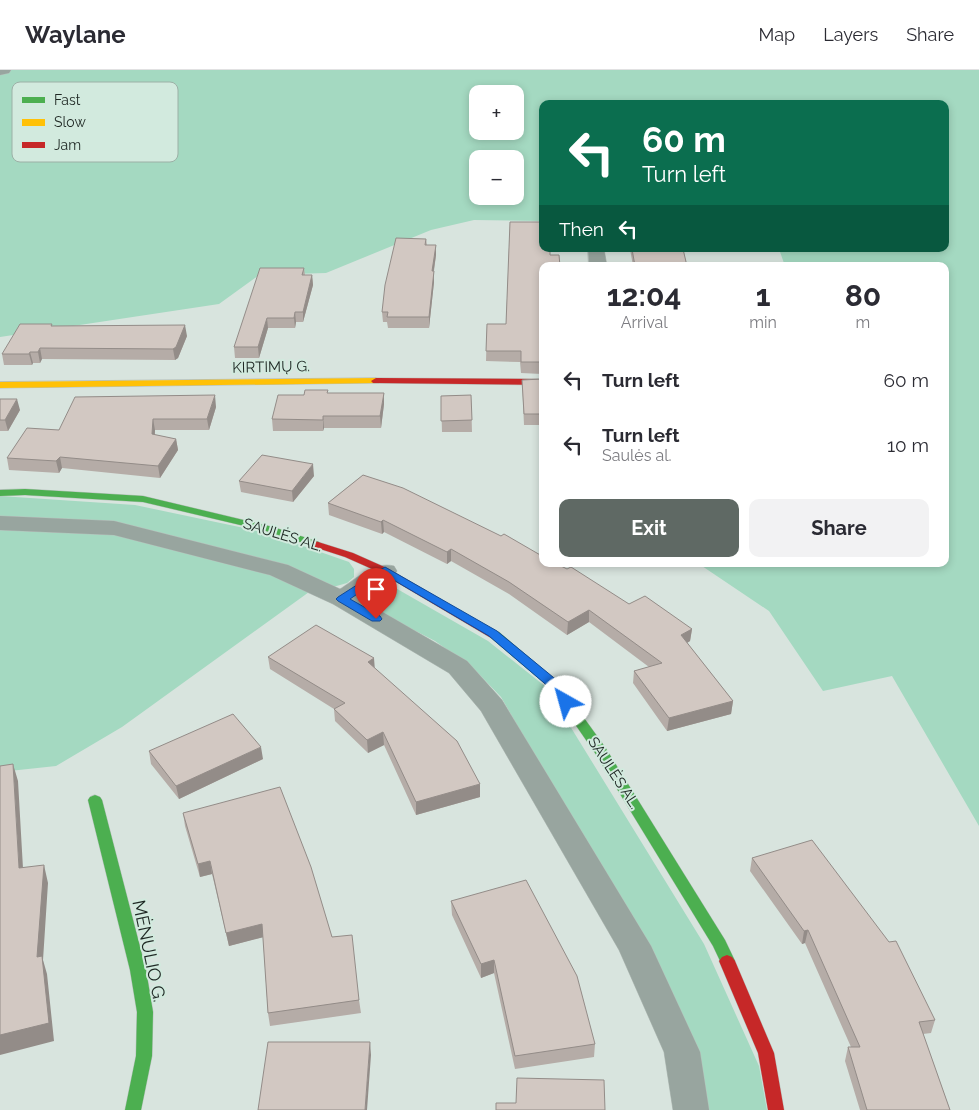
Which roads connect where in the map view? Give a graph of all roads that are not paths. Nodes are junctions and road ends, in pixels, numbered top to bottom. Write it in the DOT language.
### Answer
graph roads {
  1 [pos="4,70"];
  2 [pos="0,71"];
  3 [pos="539,382"];
  4 [pos="0,385"];
  5 [pos="0,493"];
  6 [pos="0,523"];
  7 [pos="385,571"];
  8 [pos="342,599"];
  9 [pos="96,800"];
  10 [pos="133,1110"];
  11 [pos="691,1110"];
  12 [pos="776,1110"];
  1 -- 2 [label="street"];
  3 -- 4 [label="street, KIRTIMŲ G."];
  5 -- 7 [label="street, SAULĖS AL."];
  6 -- 8 [label="street"];
  7 -- 8 [label="street"];
  7 -- 12 [label="street, SAULĖS AL."];
  8 -- 11 [label="street"];
  9 -- 10 [label="street, MĖNULIO G."];
}
